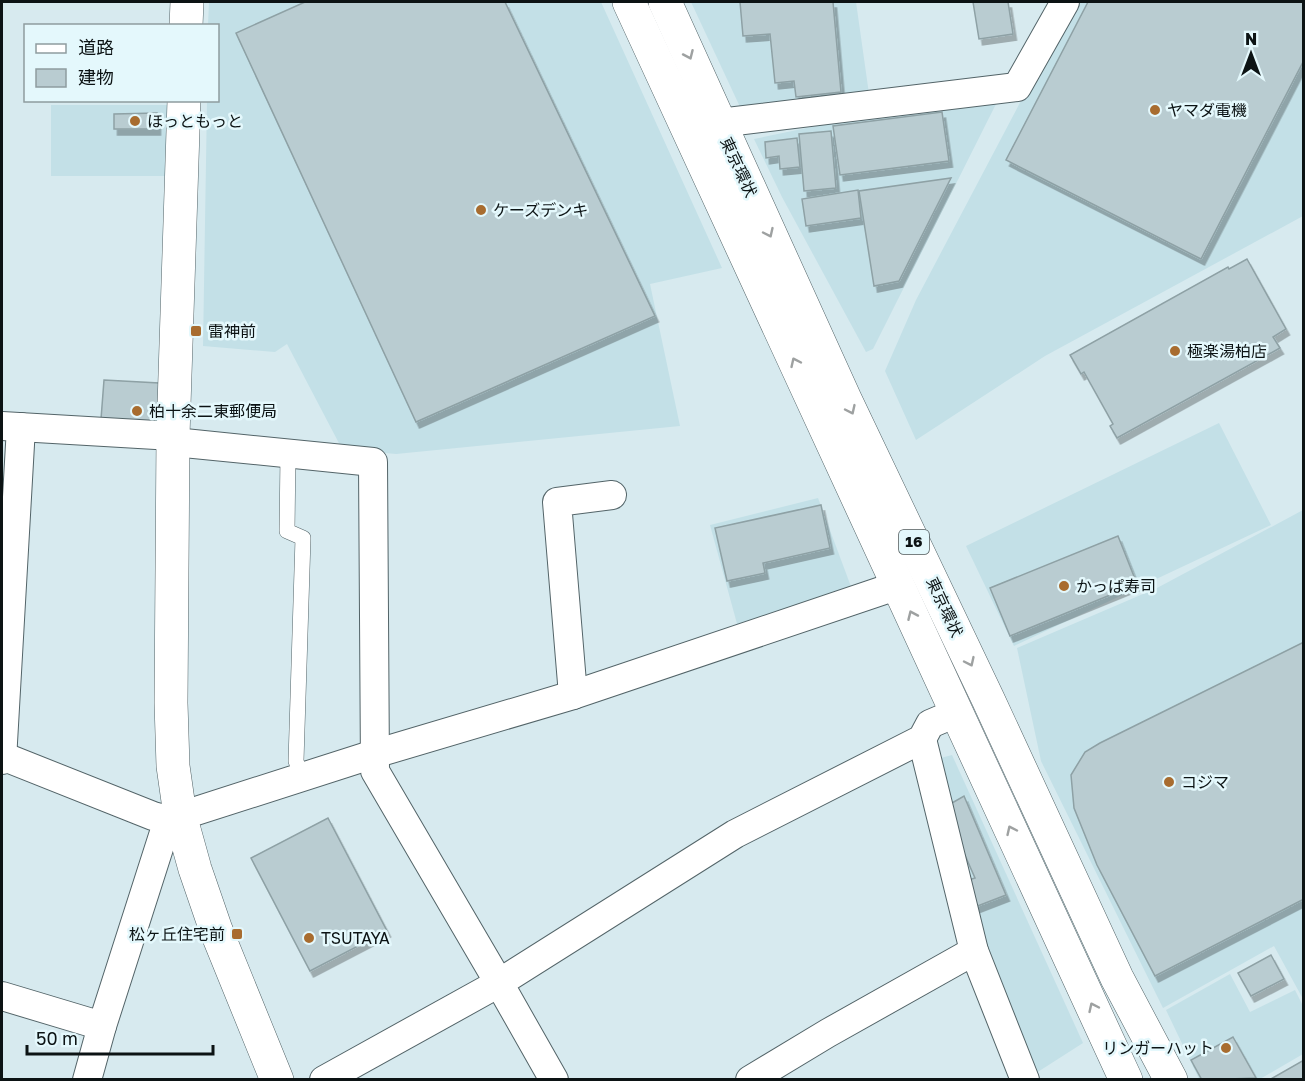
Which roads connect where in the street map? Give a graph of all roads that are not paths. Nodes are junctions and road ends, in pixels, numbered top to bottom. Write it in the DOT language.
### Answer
graph roads {
  1 [pos="187,2"];
  2 [pos="629,2"];
  3 [pos="665,2"];
  4 [pos="1064,2"];
  5 [pos="186,24"];
  6 [pos="184,102"];
  7 [pos="719,123"];
  8 [pos="11,427"];
  9 [pos="173,435"];
  10 [pos="288,454"];
  11 [pos="612,495"];
  12 [pos="899,585"];
  13 [pos="573,695"];
  14 [pos="956,713"];
  15 [pos="922,739"];
  16 [pos="374,754"];
  17 [pos="2,757"];
  18 [pos="301,776"];
  19 [pos="174,818"];
  20 [pos="974,951"];
  21 [pos="499,983"];
  22 [pos="2,996"];
  23 [pos="102,1026"];
  24 [pos="87,1080"];
  25 [pos="277,1080"];
  26 [pos="324,1080"];
  27 [pos="554,1080"];
  28 [pos="750,1080"];
  29 [pos="1025,1080"];
  30 [pos="1126,1080"];
  31 [pos="1170,1080"];
  1 -- 5 [label="main road"];
  12 -- 2 [label="main road, 東京環状 / 16, one-way"];
  3 -- 7 [label="main road, 東京環状 / 16, one-way"];
  4 -- 7 [label="street"];
  6 -- 9 [label="main road"];
  7 -- 31 [label="main road, 東京環状 / 16, one-way"];
  8 -- 9 [label="street"];
  8 -- 17 [label="street"];
  9 -- 10 [label="street"];
  9 -- 19 [label="main road"];
  10 -- 16 [label="street"];
  10 -- 18 [label="lane"];
  11 -- 13 [label="street"];
  12 -- 13 [label="street"];
  14 -- 12 [label="main road, 東京環状 / 16, one-way"];
  13 -- 16 [label="street"];
  14 -- 15 [label="street"];
  30 -- 14 [label="main road, 東京環状 / 16, one-way"];
  15 -- 20 [label="street"];
  15 -- 21 [label="street"];
  16 -- 18 [label="street"];
  16 -- 21 [label="street"];
  17 -- 19 [label="street"];
  18 -- 19 [label="street"];
  19 -- 23 [label="street"];
  19 -- 25 [label="main road"];
  20 -- 28 [label="street"];
  20 -- 29 [label="street"];
  21 -- 26 [label="street"];
  21 -- 27 [label="street"];
  22 -- 23 [label="street"];
  23 -- 24 [label="street"];
}
